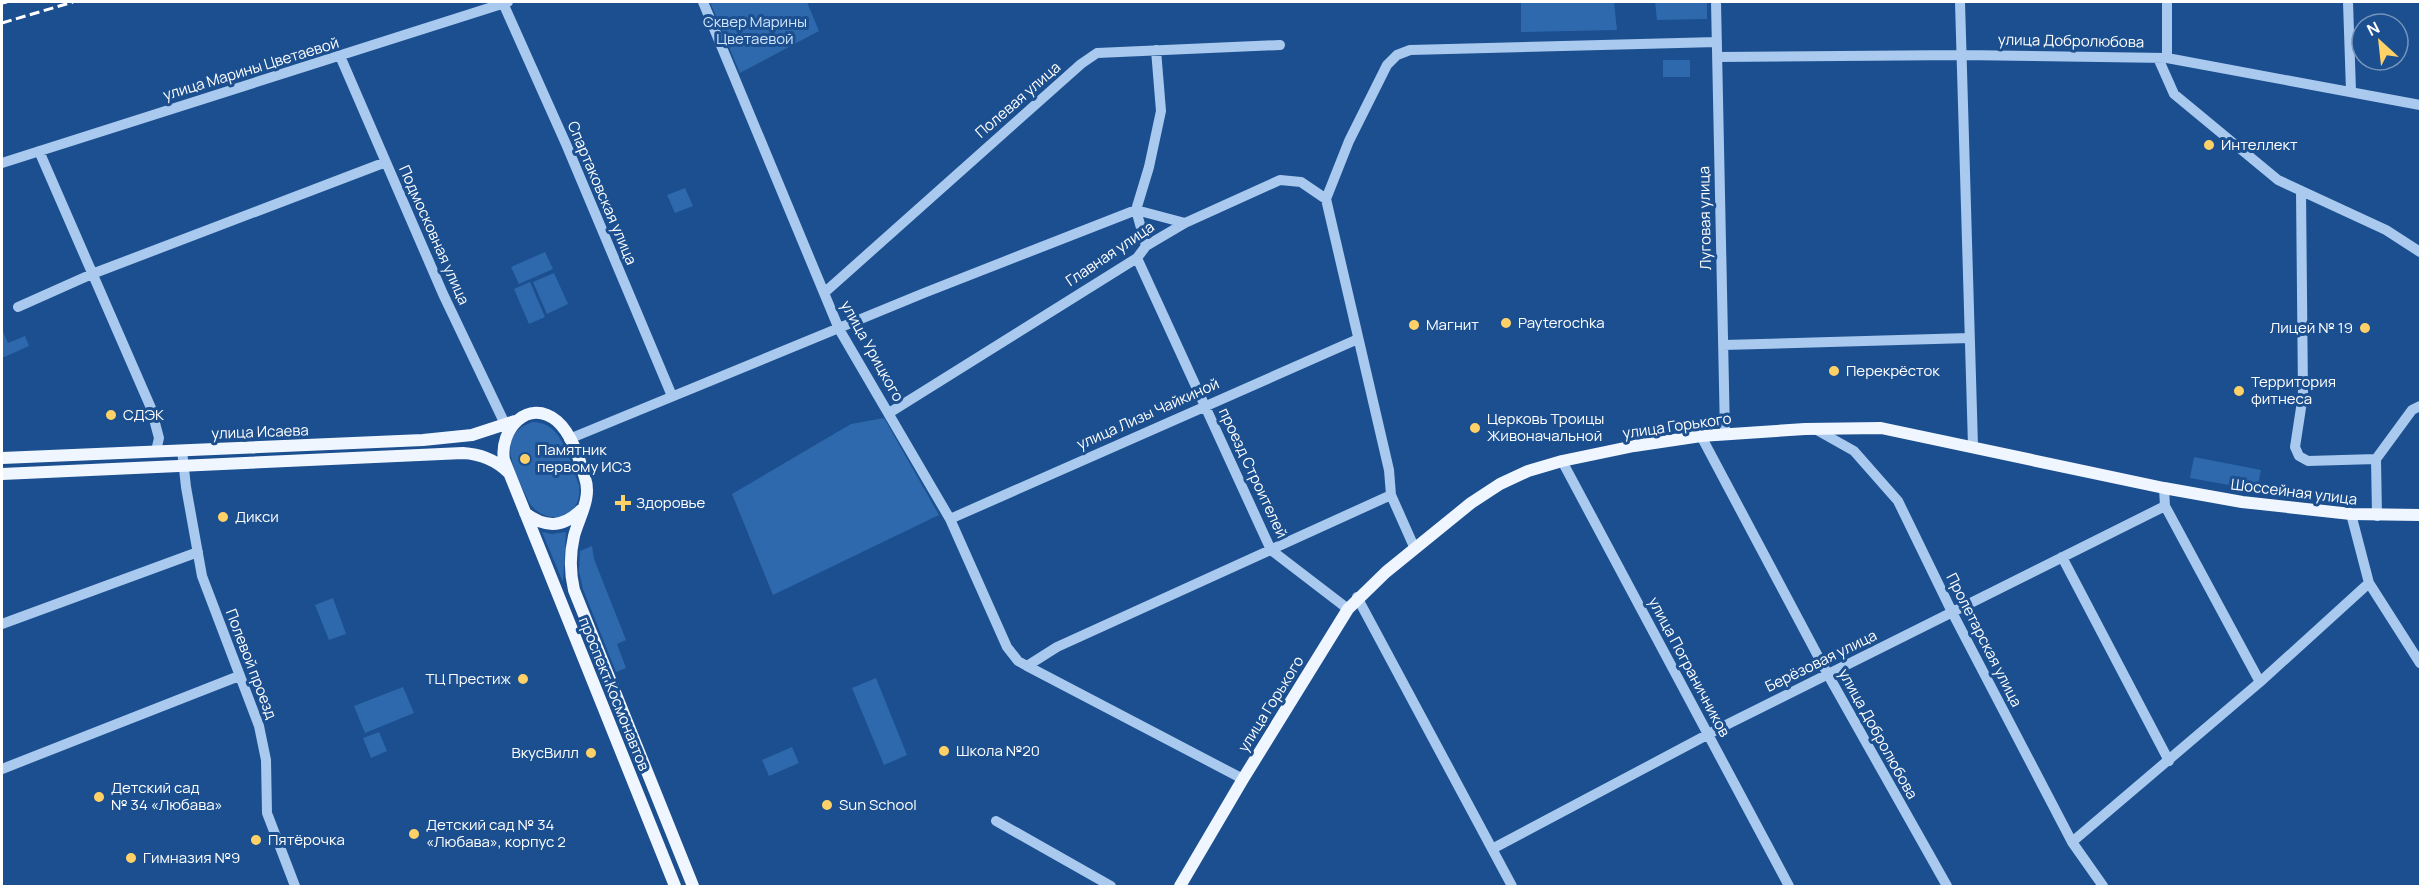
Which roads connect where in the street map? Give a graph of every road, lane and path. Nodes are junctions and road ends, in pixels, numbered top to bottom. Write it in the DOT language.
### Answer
graph roads {
  1 [pos="506,2"];
  2 [pos="703,2"];
  3 [pos="1716,2"];
  4 [pos="1960,2"];
  5 [pos="2167,2"];
  6 [pos="2348,2"];
  7 [pos="1717,42"];
  8 [pos="1280,45"];
  9 [pos="1156,50"];
  10 [pos="1962,55"];
  11 [pos="340,56"];
  12 [pos="1717,57"];
  13 [pos="2162,58"];
  14 [pos="2351,91"];
  15 [pos="2421,105"];
  16 [pos="39,151"];
  17 [pos="386,162"];
  18 [pos="2,163"];
  19 [pos="2301,191"];
  20 [pos="1326,200"];
  21 [pos="1136,210"];
  22 [pos="1185,223"];
  23 [pos="1146,246"];
  24 [pos="2421,252"];
  25 [pos="1137,258"];
  26 [pos="92,274"];
  27 [pos="824,293"];
  28 [pos="18,308"];
  29 [pos="839,329"];
  30 [pos="1969,338"];
  31 [pos="1358,339"];
  32 [pos="1723,345"];
  33 [pos="672,396"];
  34 [pos="1205,405"];
  35 [pos="2421,406"];
  36 [pos="889,413"];
  37 [pos="511,422"];
  38 [pos="1815,429"];
  39 [pos="1725,434"];
  40 [pos="1701,436"];
  41 [pos="569,439"];
  42 [pos="1973,446"];
  43 [pos="182,450"];
  44 [pos="156,451"];
  45 [pos="2,458"];
  46 [pos="2376,459"];
  47 [pos="1562,461"];
  48 [pos="184,465"];
  49 [pos="2,474"];
  50 [pos="509,474"];
  51 [pos="2164,488"];
  52 [pos="1391,495"];
  53 [pos="2165,506"];
  54 [pos="582,510"];
  55 [pos="525,513"];
  56 [pos="2350,514"];
  57 [pos="2421,515"];
  58 [pos="2378,516"];
  59 [pos="951,519"];
  60 [pos="1414,549"];
  61 [pos="1272,550"];
  62 [pos="198,552"];
  63 [pos="2062,557"];
  64 [pos="2369,583"];
  65 [pos="1357,597"];
  66 [pos="1347,609"];
  67 [pos="1953,614"];
  68 [pos="2,624"];
  69 [pos="2421,663"];
  70 [pos="1027,666"];
  71 [pos="1827,673"];
  72 [pos="239,676"];
  73 [pos="2260,682"];
  74 [pos="1708,734"];
  75 [pos="2169,761"];
  76 [pos="2,769"];
  77 [pos="1243,779"];
  78 [pos="996,821"];
  79 [pos="2072,842"];
  80 [pos="1492,849"];
  81 [pos="295,886"];
  82 [pos="675,886"];
  83 [pos="693,886"];
  84 [pos="1111,886"];
  85 [pos="1180,886"];
  86 [pos="1512,886"];
  87 [pos="1789,886"];
  88 [pos="1947,886"];
  89 [pos="2103,886"];
  1 -- 11 [label="street, улица Марины Цветаевой"];
  1 -- 33 [label="street, Спартаковская улица"];
  2 -- 27 [label="street, улица Урицкого"];
  3 -- 7 [label="street, Луговая улица"];
  4 -- 10 [label="street"];
  5 -- 13 [label="street"];
  6 -- 14 [label="street"];
  7 -- 12 [label="street, Луговая улица"];
  7 -- 20 [label="street"];
  8 -- 9 [label="street, Полевая улица"];
  9 -- 21 [label="street"];
  9 -- 27 [label="street, Полевая улица"];
  10 -- 12 [label="street, улица Добролюбова"];
  10 -- 13 [label="street, улица Добролюбова"];
  10 -- 30 [label="street"];
  11 -- 16 [label="street, улица Марины Цветаевой"];
  11 -- 17 [label="street, Подмосковная улица"];
  12 -- 32 [label="street, Луговая улица"];
  13 -- 14 [label="street, улица Добролюбова"];
  13 -- 19 [label="street"];
  14 -- 15 [label="street, улица Добролюбова"];
  16 -- 18 [label="street, улица Марины Цветаевой"];
  16 -- 26 [label="street"];
  17 -- 26 [label="street"];
  17 -- 37 [label="street, Подмосковная улица"];
  19 -- 24 [label="street"];
  19 -- 46 [label="street"];
  20 -- 22 [label="street, Главная улица"];
  20 -- 31 [label="street"];
  21 -- 22 [label="street"];
  21 -- 23 [label="street"];
  21 -- 29 [label="street"];
  22 -- 23 [label="street, Главная улица"];
  23 -- 25 [label="street, Главная улица"];
  25 -- 34 [label="street, проезд Строителей"];
  25 -- 36 [label="street, Главная улица"];
  26 -- 28 [label="street"];
  26 -- 44 [label="street"];
  27 -- 29 [label="street, улица Урицкого"];
  29 -- 33 [label="street"];
  29 -- 36 [label="street, улица Урицкого"];
  30 -- 32 [label="street"];
  30 -- 42 [label="street"];
  31 -- 34 [label="street, улица Лизы Чайкиной"];
  31 -- 52 [label="street"];
  32 -- 39 [label="street, Луговая улица"];
  33 -- 41 [label="street"];
  34 -- 59 [label="street, улица Лизы Чайкиной"];
  34 -- 61 [label="street, проезд Строителей"];
  35 -- 46 [label="street"];
  36 -- 59 [label="street, улица Урицкого"];
  37 -- 41 [label="main road, проспект Космонавтов"];
  37 -- 43 [label="main road, улица Исаева"];
  37 -- 50 [label="main road, проспект Космонавтов"];
  38 -- 39 [label="main road, улица Горького"];
  38 -- 42 [label="main road, улица Горького"];
  38 -- 67 [label="street, Пролетарская улица"];
  39 -- 40 [label="main road, улица Горького"];
  40 -- 47 [label="main road, улица Горького"];
  40 -- 71 [label="street, улица Добролюбова"];
  41 -- 54 [label="main road, проспект Космонавтов"];
  42 -- 51 [label="main road, улица Горького"];
  43 -- 44 [label="main road, улица Исаева"];
  43 -- 48 [label="street, Полевой проезд"];
  44 -- 45 [label="main road, улица Исаева"];
  46 -- 58 [label="street"];
  47 -- 60 [label="main road, улица Горького"];
  47 -- 74 [label="street, улица Пограничников"];
  48 -- 49 [label="main road, улица Исаева"];
  48 -- 50 [label="main road, улица Исаева"];
  48 -- 62 [label="street, Полевой проезд"];
  50 -- 55 [label="main road, проспект Космонавтов"];
  51 -- 53 [label="street"];
  51 -- 56 [label="main road, Шоссейная улица"];
  52 -- 60 [label="street"];
  52 -- 61 [label="street"];
  53 -- 63 [label="street, Берёзовая улица"];
  53 -- 73 [label="street"];
  54 -- 55 [label="main road"];
  54 -- 83 [label="main road, проспект Космонавтов"];
  55 -- 82 [label="main road, проспект Космонавтов"];
  56 -- 58 [label="main road, Шоссейная улица"];
  56 -- 64 [label="street"];
  57 -- 58 [label="main road, Шоссейная улица"];
  59 -- 70 [label="street, улица Урицкого"];
  60 -- 65 [label="main road, улица Горького"];
  61 -- 66 [label="street, проезд Строителей"];
  61 -- 70 [label="street"];
  62 -- 68 [label="street"];
  62 -- 72 [label="street, Полевой проезд"];
  63 -- 67 [label="street, Берёзовая улица"];
  63 -- 75 [label="street"];
  64 -- 69 [label="street"];
  64 -- 73 [label="street"];
  65 -- 66 [label="main road, улица Горького"];
  65 -- 80 [label="street"];
  66 -- 77 [label="main road, улица Горького"];
  67 -- 71 [label="street, Берёзовая улица"];
  67 -- 79 [label="street, Пролетарская улица"];
  70 -- 77 [label="street, улица Урицкого"];
  71 -- 74 [label="street, Берёзовая улица"];
  71 -- 88 [label="street, улица Добролюбова"];
  72 -- 76 [label="street"];
  72 -- 81 [label="street, Полевой проезд"];
  73 -- 75 [label="street"];
  74 -- 80 [label="street, Берёзовая улица"];
  74 -- 87 [label="street, улица Пограничников"];
  75 -- 79 [label="street"];
  77 -- 85 [label="main road, улица Горького"];
  78 -- 84 [label="street"];
  79 -- 89 [label="street, Пролетарская улица"];
  80 -- 86 [label="street"];
}
